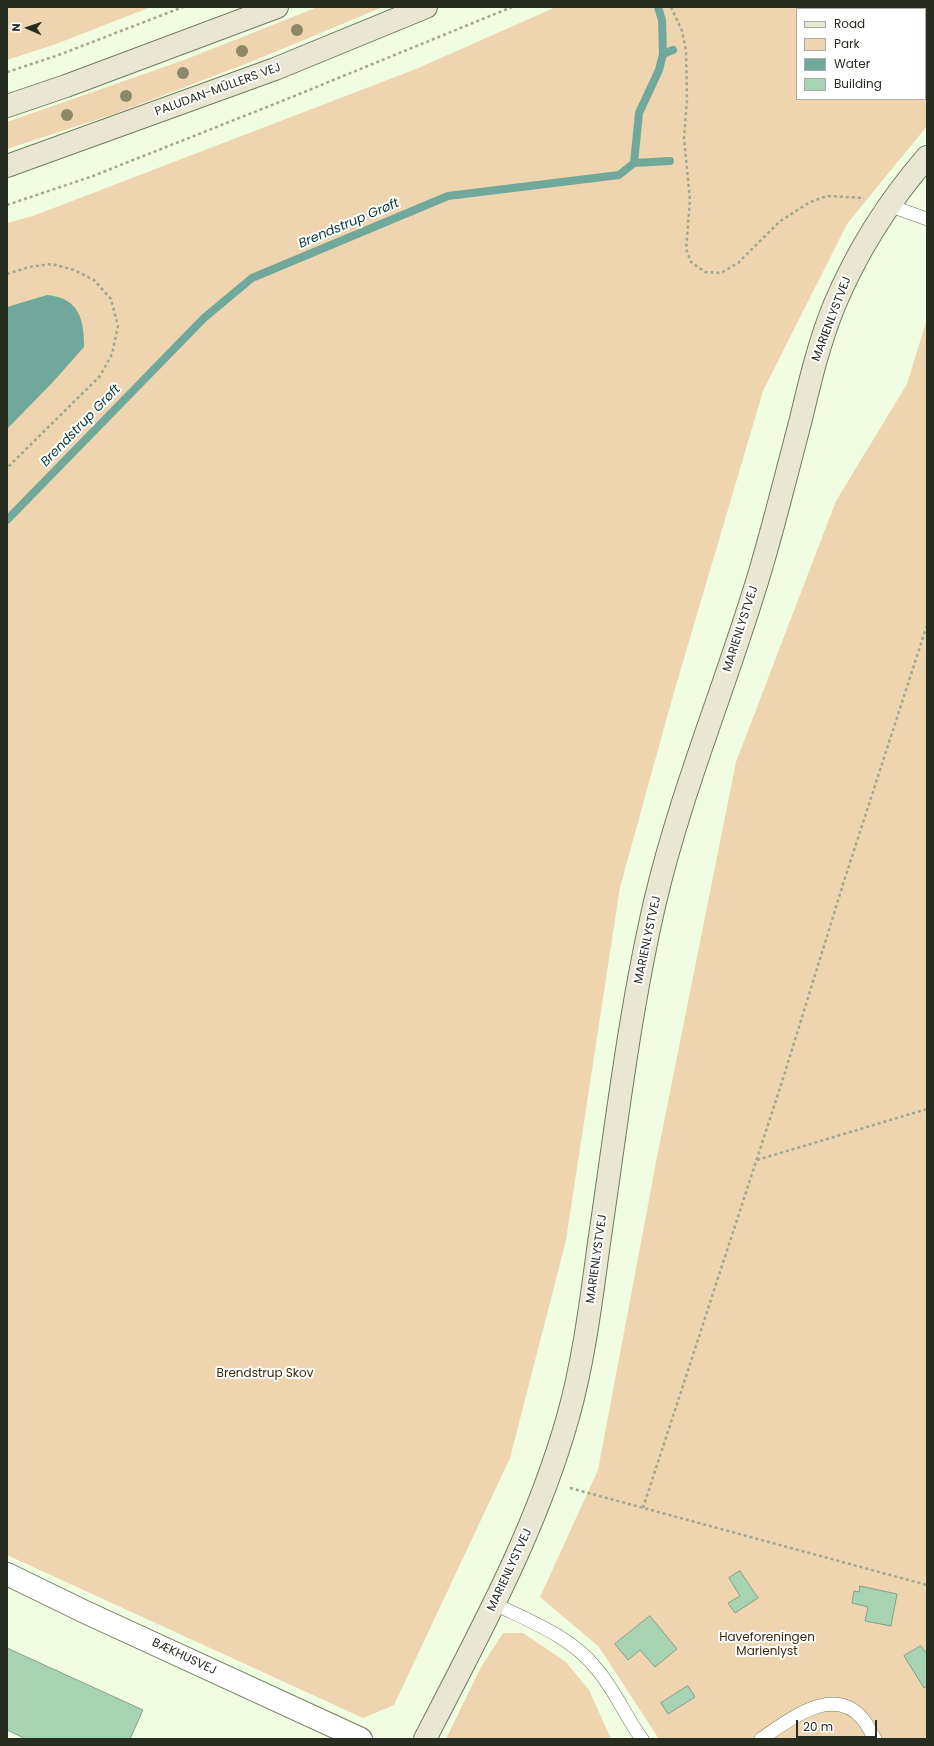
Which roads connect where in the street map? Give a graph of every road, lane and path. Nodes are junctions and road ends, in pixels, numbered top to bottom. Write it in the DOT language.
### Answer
graph roads {
  1 [pos="182,7"];
  2 [pos="277,7"];
  3 [pos="426,7"];
  4 [pos="512,7"];
  5 [pos="671,7"];
  6 [pos="7,72"];
  7 [pos="7,106"];
  8 [pos="927,157"];
  9 [pos="7,166"];
  10 [pos="7,205"];
  11 [pos="888,206"];
  12 [pos="927,219"];
  13 [pos="7,274"];
  14 [pos="7,468"];
  15 [pos="927,625"];
  16 [pos="927,1109"];
  17 [pos="756,1160"];
  18 [pos="548,1482"];
  19 [pos="643,1508"];
  20 [pos="7,1574"];
  21 [pos="927,1585"];
  22 [pos="495,1604"];
  23 [pos="640,1738"];
  24 [pos="361,1739"];
  25 [pos="425,1739"];
  26 [pos="761,1739"];
  27 [pos="875,1739"];
  1 -- 6 [label="path"];
  2 -- 7 [label="street"];
  3 -- 9 [label="street, PALUDAN-MÜLLERS VEJ"];
  4 -- 10 [label="path"];
  5 -- 11 [label="path"];
  8 -- 11 [label="street, MARIENLYSTVEJ"];
  11 -- 12 [label="lane"];
  11 -- 18 [label="street, MARIENLYSTVEJ"];
  13 -- 14 [label="path"];
  15 -- 17 [label="path"];
  16 -- 17 [label="path"];
  17 -- 19 [label="path"];
  18 -- 19 [label="path"];
  18 -- 22 [label="street, MARIENLYSTVEJ"];
  19 -- 21 [label="path"];
  20 -- 24 [label="street, BÆKHUSVEJ"];
  22 -- 23 [label="lane"];
  22 -- 25 [label="street, MARIENLYSTVEJ"];
  26 -- 27 [label="lane"];
}
